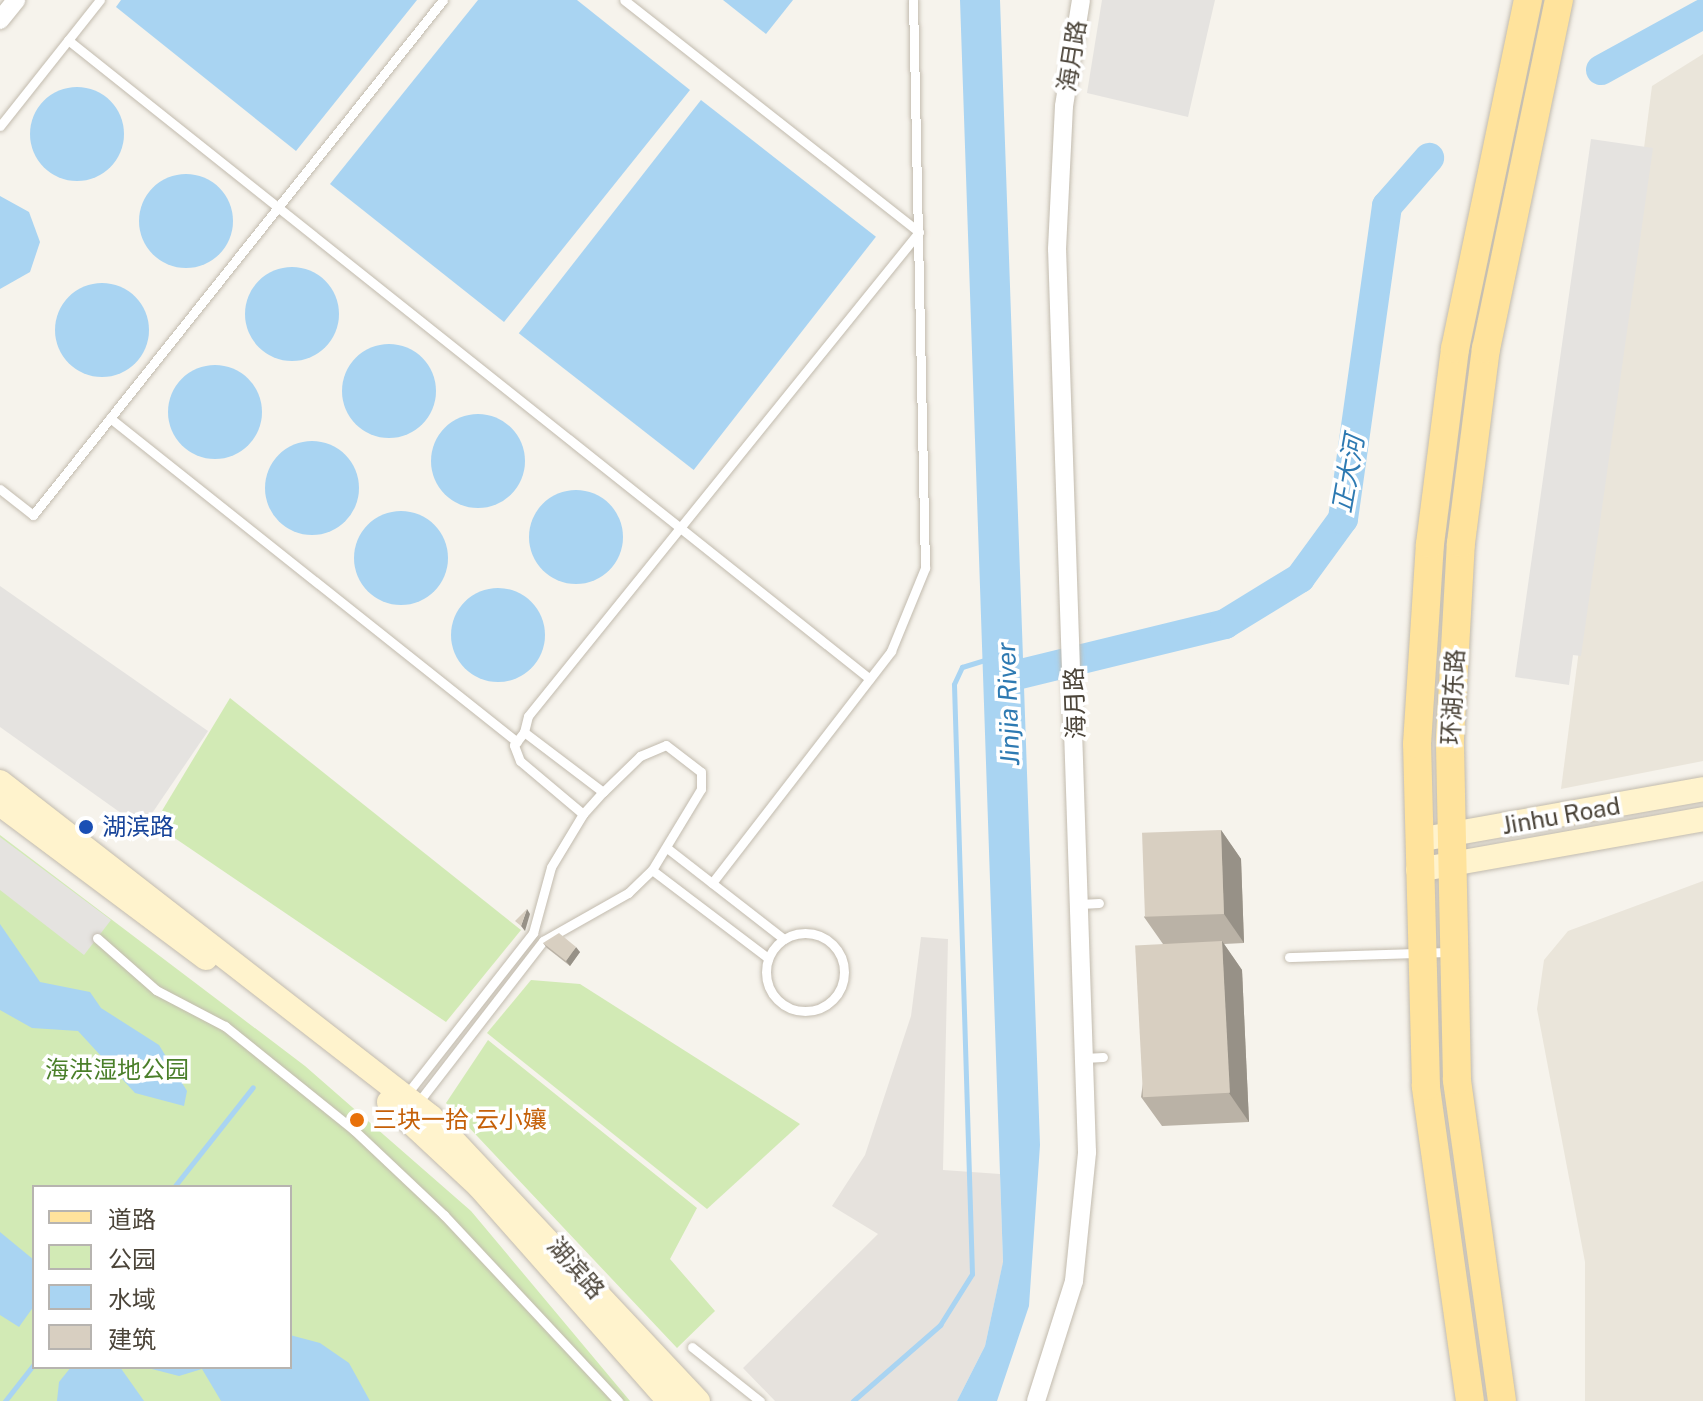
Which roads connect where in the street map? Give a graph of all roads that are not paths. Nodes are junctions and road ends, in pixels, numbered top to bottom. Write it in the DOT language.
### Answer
graph roads {
  1 [pos="16,0"];
  2 [pos="100,0"];
  3 [pos="443,0"];
  4 [pos="624,0"];
  5 [pos="1081,0"];
  6 [pos="1528,0"];
  7 [pos="1559,0"];
  8 [pos="911,2"];
  9 [pos="0,20"];
  10 [pos="68,40"];
  11 [pos="0,126"];
  12 [pos="279,207"];
  13 [pos="919,232"];
  14 [pos="110,418"];
  15 [pos="0,489"];
  16 [pos="681,528"];
  17 [pos="870,679"];
  18 [pos="524,732"];
  19 [pos="517,742"];
  20 [pos="0,782"];
  21 [pos="1703,789"];
  22 [pos="603,792"];
  23 [pos="0,804"];
  24 [pos="583,814"];
  25 [pos="1703,819"];
  26 [pos="1450,834"];
  27 [pos="1418,840"];
  28 [pos="667,848"];
  29 [pos="1450,865"];
  30 [pos="652,870"];
  31 [pos="1418,870"];
  32 [pos="712,883"];
  33 [pos="97,938"];
  34 [pos="784,939"];
  35 [pos="1450,952"];
  36 [pos="1419,954"];
  37 [pos="1289,957"];
  38 [pos="768,958"];
  39 [pos="1103,1057"];
  40 [pos="1084,1058"];
  41 [pos="411,1099"];
  42 [pos="692,1347"];
  43 [pos="666,1400"];
  44 [pos="618,1401"];
  45 [pos="698,1401"];
  46 [pos="760,1401"];
  47 [pos="1036,1401"];
  48 [pos="1470,1401"];
  49 [pos="1502,1401"];
  1 -- 9 [label="street"];
  2 -- 10 [label="lane"];
  3 -- 12 [label="lane"];
  4 -- 13 [label="lane"];
  5 -- 40 [label="street, 海月路"];
  6 -- 27 [label="main road, 环湖东路"];
  7 -- 26 [label="main road, 环湖东路"];
  8 -- 13 [label="lane"];
  10 -- 11 [label="lane"];
  10 -- 12 [label="lane"];
  12 -- 14 [label="lane"];
  12 -- 16 [label="lane"];
  13 -- 16 [label="lane"];
  13 -- 17 [label="lane"];
  14 -- 15 [label="lane"];
  14 -- 19 [label="lane"];
  16 -- 17 [label="lane"];
  16 -- 18 [label="lane"];
  17 -- 32 [label="lane"];
  18 -- 19 [label="lane"];
  18 -- 22 [label="lane"];
  19 -- 24 [label="lane"];
  20 -- 41 [label="main road, 湖滨路"];
  21 -- 26 [label="main road, Jinhu Road"];
  22 -- 24 [label="lane"];
  22 -- 28 [label="lane"];
  23 -- 43 [label="main road, 湖滨路"];
  24 -- 41 [label="lane"];
  25 -- 29 [label="main road, Jinhu Road"];
  26 -- 27 [label="main road, Jinhu Road"];
  26 -- 29 [label="main road, 环湖东路"];
  27 -- 31 [label="main road, 环湖东路"];
  28 -- 30 [label="lane"];
  28 -- 32 [label="lane"];
  29 -- 31 [label="main road, Jinhu Road"];
  29 -- 35 [label="main road, 环湖东路"];
  30 -- 38 [label="lane"];
  30 -- 41 [label="lane"];
  31 -- 36 [label="main road, 环湖东路"];
  32 -- 34 [label="lane"];
  33 -- 44 [label="lane"];
  34 -- 38 [label="lane"];
  34 -- 38 [label="lane"];
  35 -- 36 [label="lane"];
  35 -- 49 [label="main road, 环湖东路"];
  36 -- 37 [label="lane"];
  36 -- 48 [label="main road, 环湖东路"];
  39 -- 40 [label="lane"];
  40 -- 47 [label="street, 海月路"];
  41 -- 45 [label="main road, 湖滨路"];
  42 -- 46 [label="lane"];
}
